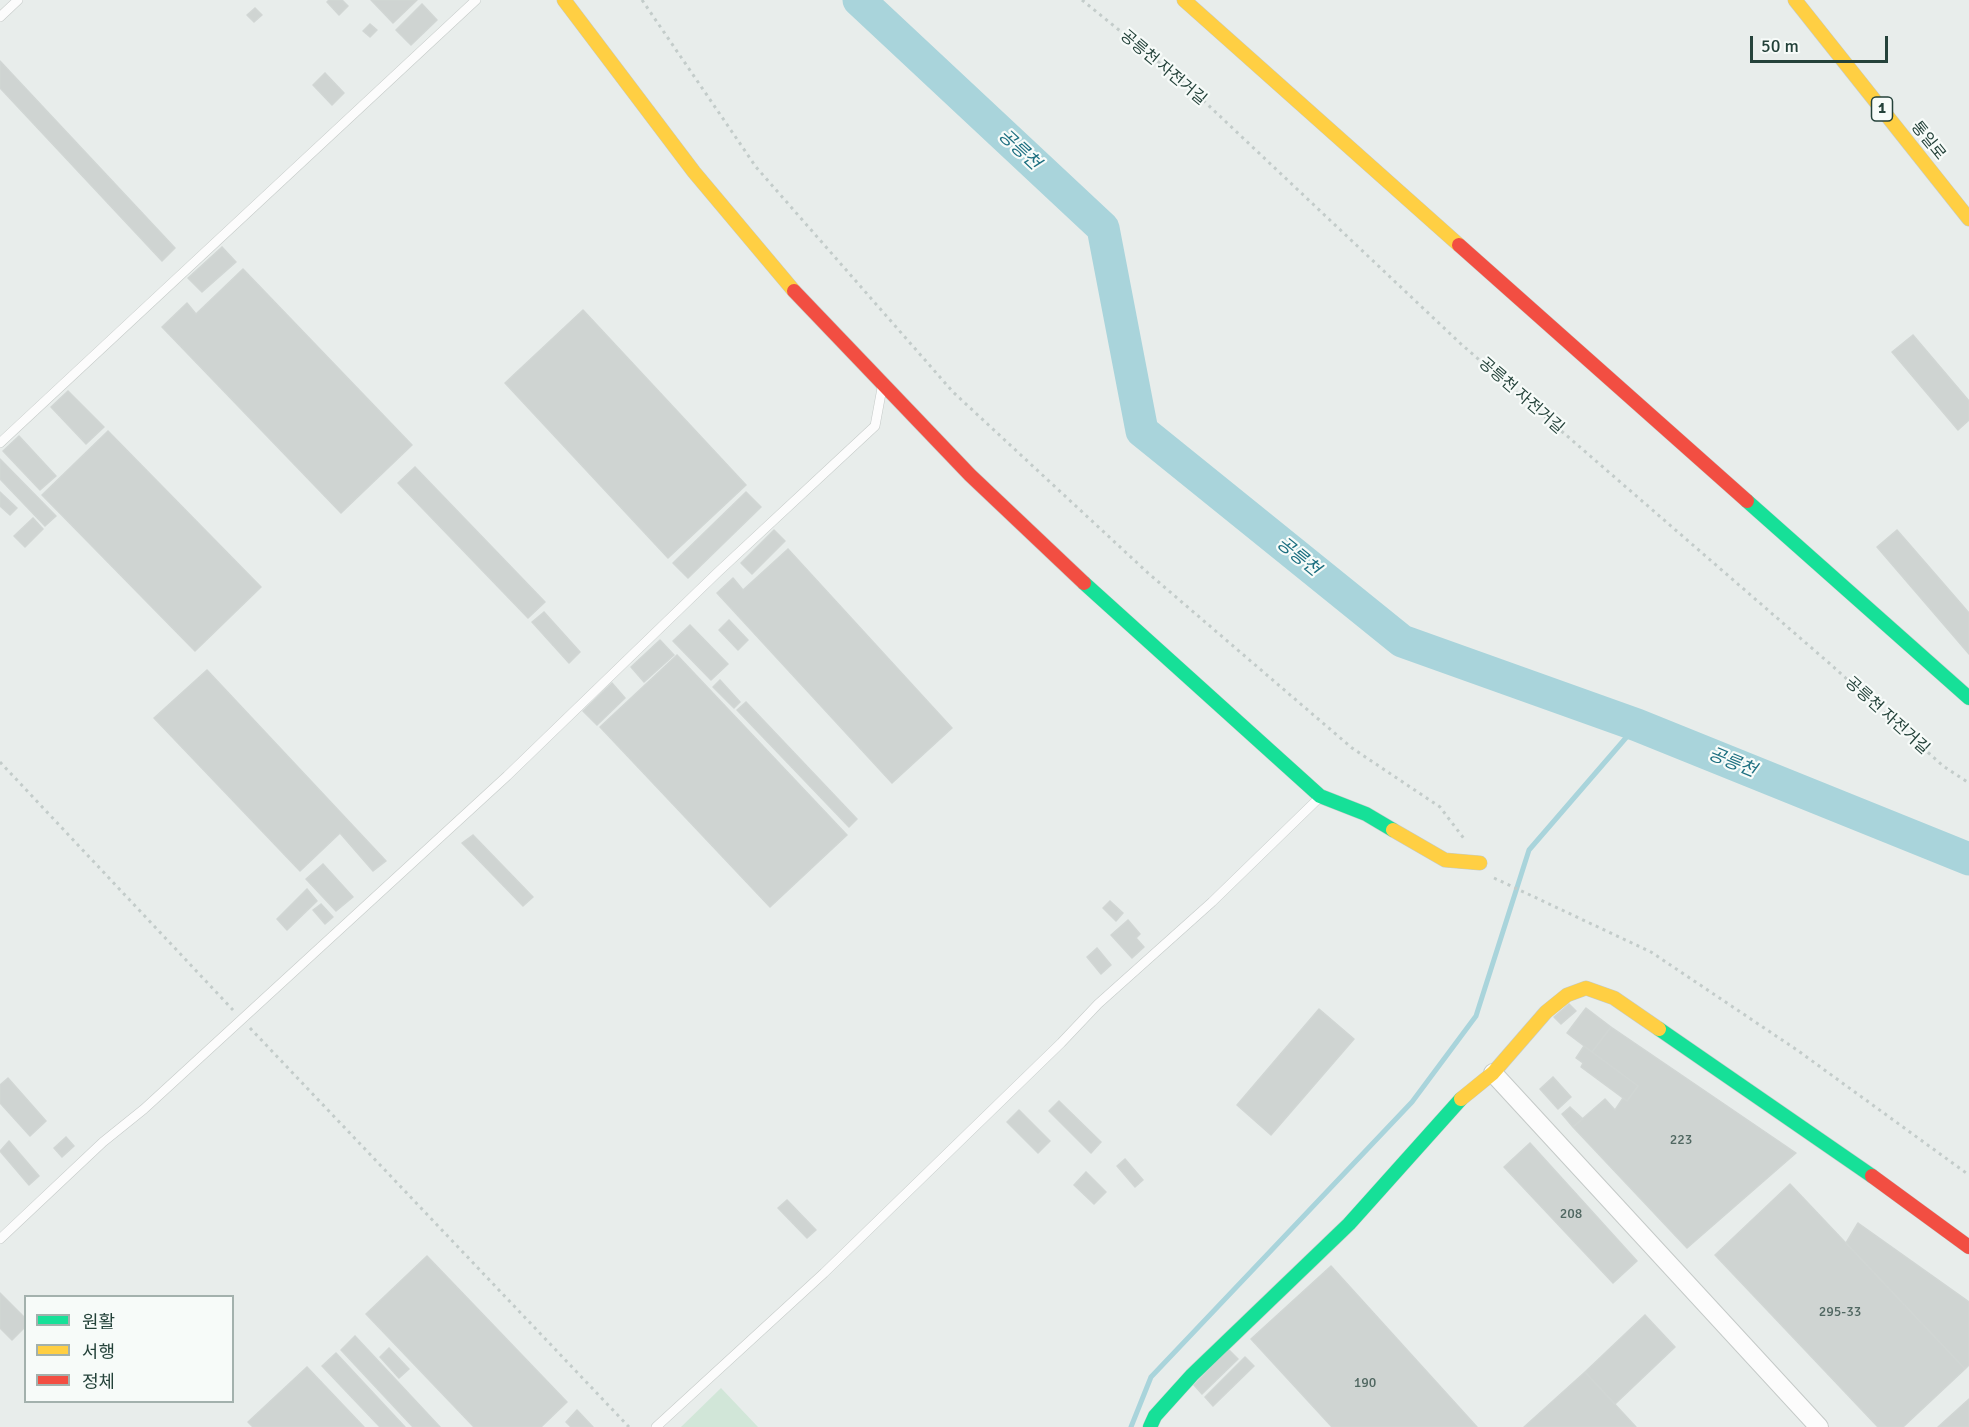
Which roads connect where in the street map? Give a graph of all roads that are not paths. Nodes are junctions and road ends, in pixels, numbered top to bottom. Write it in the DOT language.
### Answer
graph roads {
  1 [pos="18,0"];
  2 [pos="476,0"];
  3 [pos="564,0"];
  4 [pos="1184,0"];
  5 [pos="1795,0"];
  6 [pos="0,17"];
  7 [pos="1969,219"];
  8 [pos="883,386"];
  9 [pos="0,443"];
  10 [pos="1969,698"];
  11 [pos="1320,796"];
  12 [pos="1480,863"];
  13 [pos="1493,1073"];
  14 [pos="0,1239"];
  15 [pos="1969,1247"];
  16 [pos="656,1427"];
  17 [pos="1150,1427"];
  18 [pos="1819,1427"];
  1 -- 6 [label="lane"];
  2 -- 9 [label="lane"];
  3 -- 8 [label="street"];
  4 -- 10 [label="street"];
  5 -- 7 [label="street, 통일로 / 1"];
  8 -- 11 [label="street"];
  8 -- 14 [label="lane"];
  11 -- 12 [label="street"];
  11 -- 16 [label="lane"];
  13 -- 15 [label="street"];
  13 -- 17 [label="street"];
  13 -- 18 [label="street"];
}
